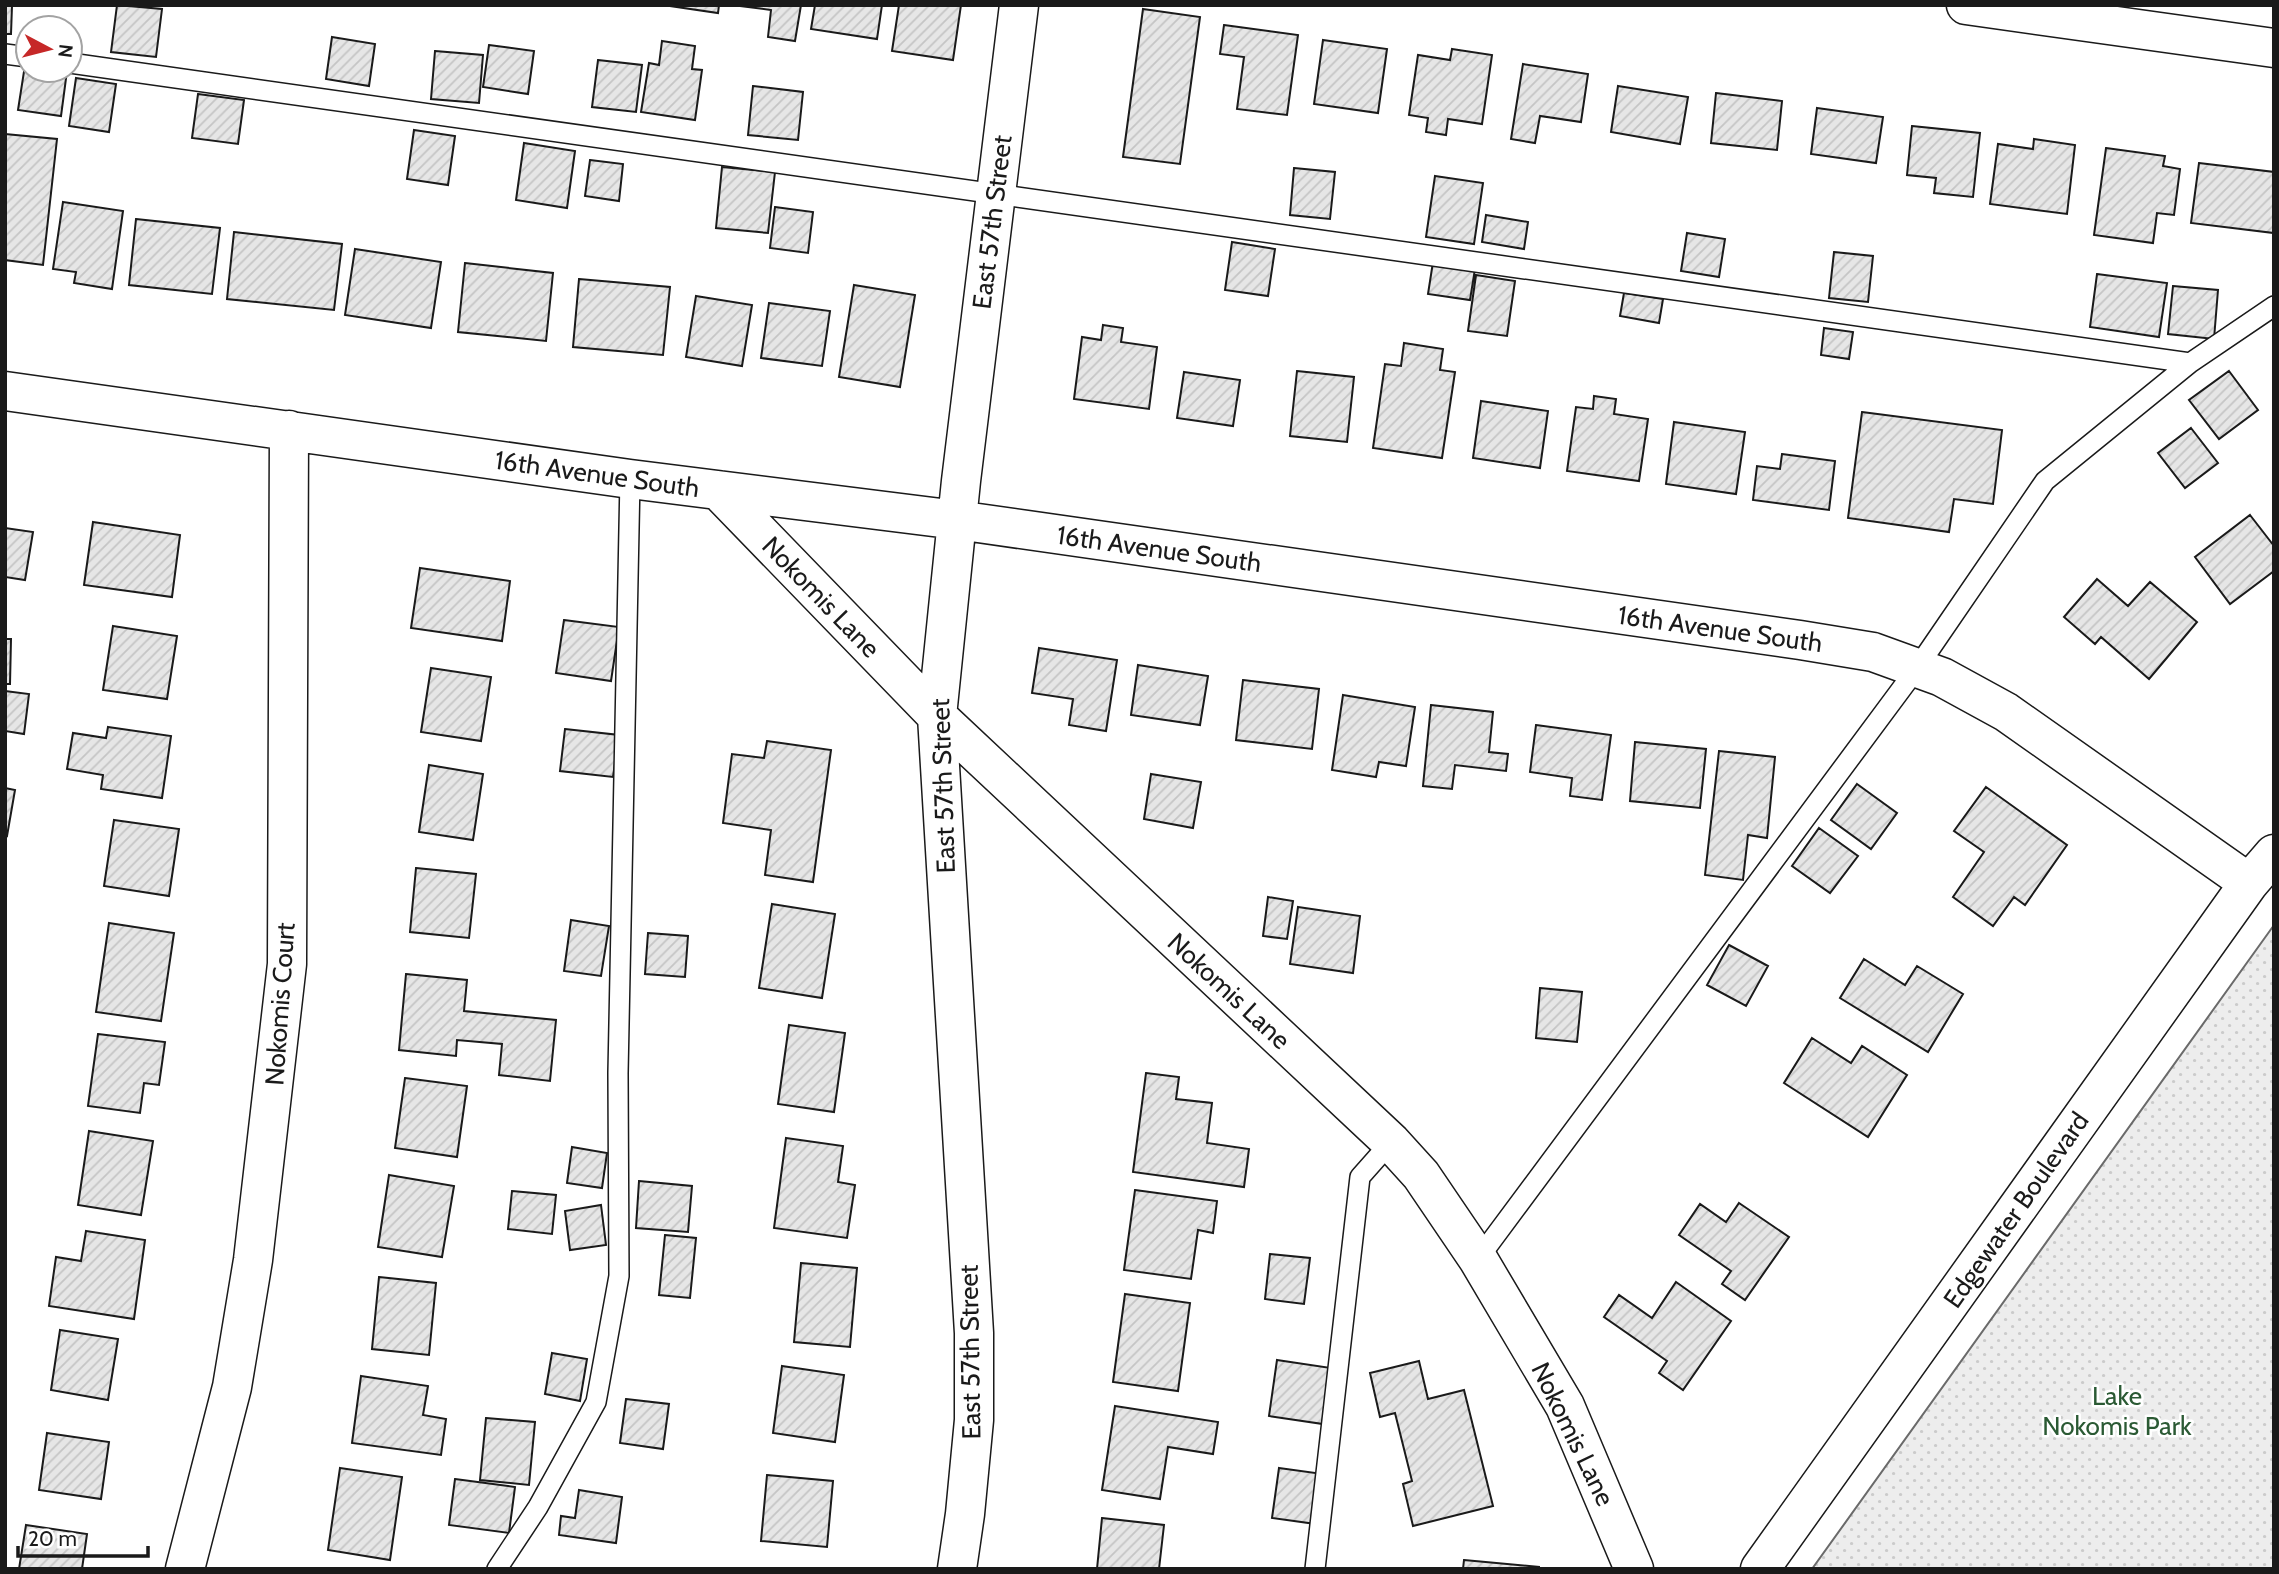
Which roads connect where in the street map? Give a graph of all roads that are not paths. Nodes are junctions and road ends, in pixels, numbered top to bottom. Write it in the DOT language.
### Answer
graph roads {
  1 [pos="1019,5"];
  2 [pos="1966,5"];
  3 [pos="2274,48"];
  4 [pos="84,65"];
  5 [pos="994,195"];
  6 [pos="2274,306"];
  7 [pos="2190,363"];
  8 [pos="5,391"];
  9 [pos="289,430"];
  10 [pos="630,479"];
  11 [pos="718,490"];
  12 [pos="957,520"];
  13 [pos="1917,668"];
  14 [pos="937,716"];
  15 [pos="2274,854"];
  16 [pos="2249,883"];
  17 [pos="1391,1142"];
  18 [pos="1478,1259"];
  19 [pos="185,1569"];
  20 [pos="497,1569"];
  21 [pos="957,1569"];
  22 [pos="1315,1569"];
  23 [pos="1634,1569"];
  24 [pos="1760,1569"];
  1 -- 5 [label="street, East 57th Street"];
  2 -- 3 [label="street"];
  4 -- 5 [label="lane"];
  5 -- 7 [label="lane"];
  5 -- 12 [label="street, East 57th Street"];
  6 -- 7 [label="lane"];
  7 -- 13 [label="lane"];
  8 -- 9 [label="street, 16th Avenue South"];
  9 -- 10 [label="street, 16th Avenue South"];
  9 -- 19 [label="street, Nokomis Court"];
  10 -- 11 [label="street, 16th Avenue South"];
  10 -- 20 [label="lane"];
  11 -- 12 [label="street, 16th Avenue South"];
  11 -- 14 [label="street, Nokomis Lane"];
  12 -- 13 [label="street, 16th Avenue South"];
  12 -- 14 [label="street, East 57th Street"];
  13 -- 16 [label="street, 16th Avenue South"];
  13 -- 18 [label="lane"];
  14 -- 17 [label="street, Nokomis Lane"];
  14 -- 21 [label="street, East 57th Street"];
  15 -- 16 [label="street, Edgewater Boulevard"];
  16 -- 24 [label="street, Edgewater Boulevard"];
  17 -- 18 [label="street, Nokomis Lane"];
  17 -- 22 [label="lane"];
  18 -- 23 [label="street, Nokomis Lane"];
}
